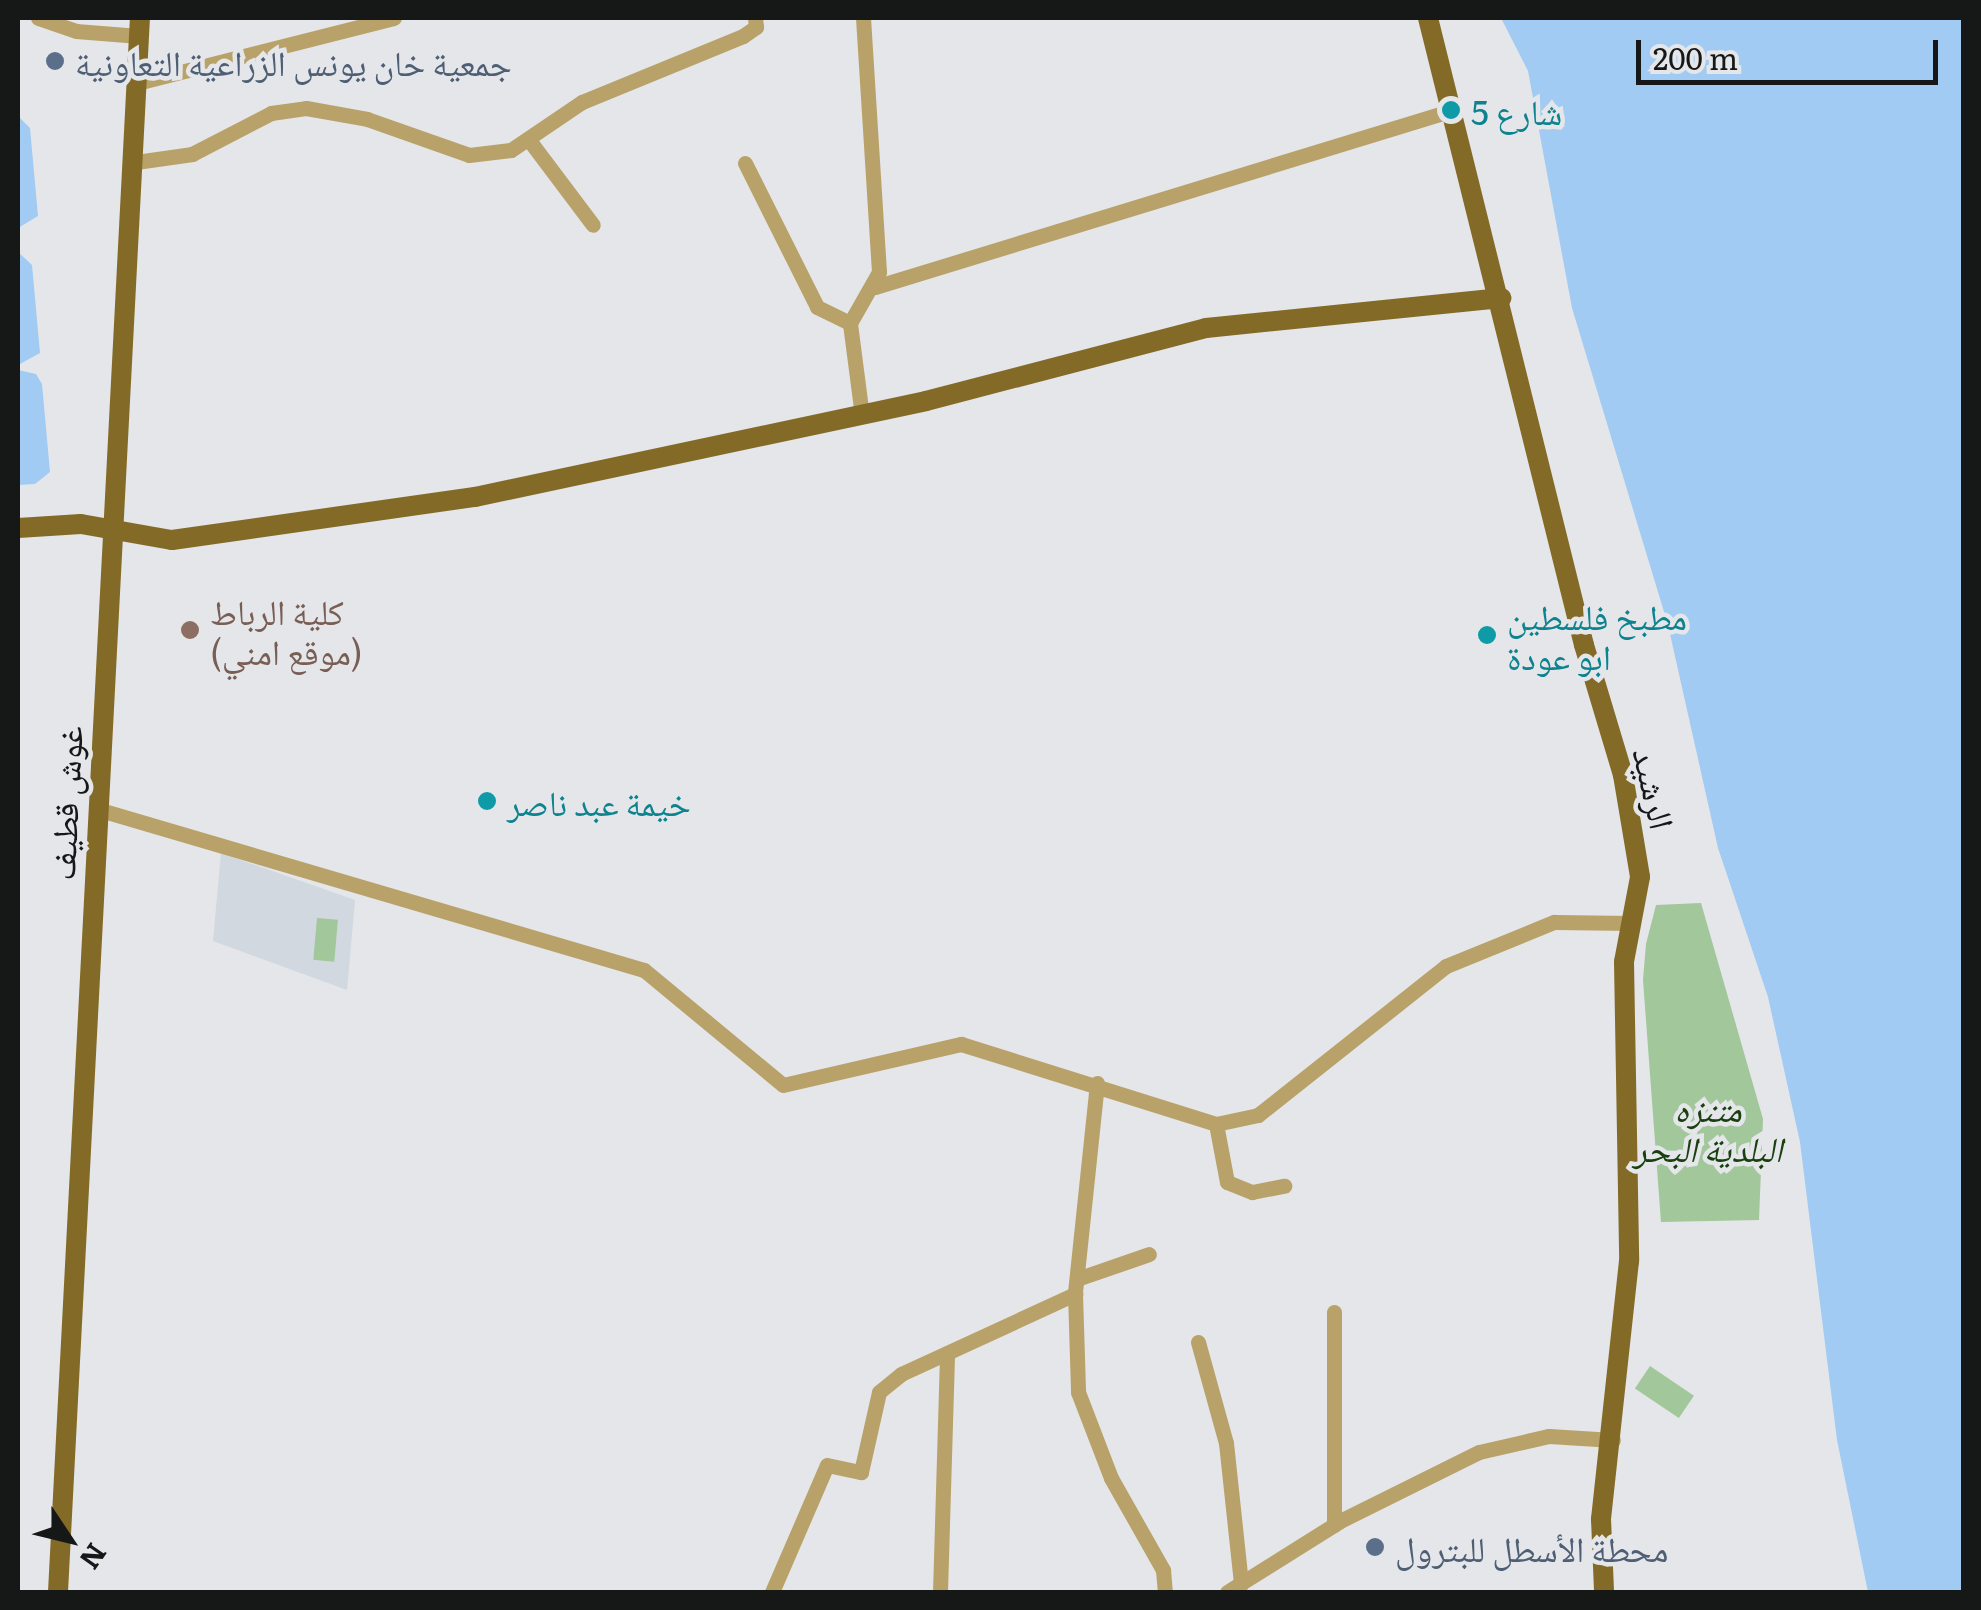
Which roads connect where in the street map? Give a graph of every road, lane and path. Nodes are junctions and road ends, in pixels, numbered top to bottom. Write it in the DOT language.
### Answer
graph roads {
  1 [pos="38,18"];
  2 [pos="394,18"];
  3 [pos="756,18"];
  4 [pos="863,18"];
  5 [pos="1428,18"];
  6 [pos="137,24"];
  7 [pos="137,83"];
  8 [pos="1452,110"];
  9 [pos="529,140"];
  10 [pos="136,162"];
  11 [pos="745,163"];
  12 [pos="593,225"];
  13 [pos="875,287"];
  14 [pos="1501,298"];
  15 [pos="850,324"];
  16 [pos="862,416"];
  17 [pos="23,528"];
  18 [pos="110,536"];
  19 [pos="97,809"];
  20 [pos="1632,923"];
  21 [pos="1097,1083"];
  22 [pos="1216,1124"];
  23 [pos="1284,1186"];
  24 [pos="1149,1254"];
  25 [pos="1076,1287"];
  26 [pos="1334,1312"];
  27 [pos="1198,1342"];
  28 [pos="947,1358"];
  29 [pos="1612,1440"];
  30 [pos="1334,1525"];
  31 [pos="1234,1588"];
  32 [pos="58,1592"];
  33 [pos="772,1592"];
  34 [pos="940,1592"];
  35 [pos="1164,1592"];
  36 [pos="1604,1592"];
  1 -- 6 [label="street"];
  2 -- 7 [label="street"];
  3 -- 9 [label="street"];
  4 -- 13 [label="street"];
  5 -- 8 [label="main road, الرشيد"];
  6 -- 7 [label="main road, غوش قطيف"];
  7 -- 10 [label="main road, غوش قطيف"];
  8 -- 13 [label="street"];
  8 -- 14 [label="main road, الرشيد"];
  9 -- 10 [label="street"];
  9 -- 12 [label="street"];
  10 -- 18 [label="main road, غوش قطيف"];
  11 -- 15 [label="street"];
  13 -- 15 [label="street"];
  14 -- 16 [label="main road"];
  14 -- 20 [label="main road, الرشيد"];
  15 -- 16 [label="street"];
  16 -- 18 [label="main road"];
  17 -- 18 [label="main road"];
  18 -- 19 [label="main road, غوش قطيف"];
  19 -- 21 [label="street"];
  19 -- 32 [label="main road, غوش قطيف"];
  20 -- 22 [label="street"];
  20 -- 29 [label="main road, الرشيد"];
  21 -- 22 [label="street"];
  21 -- 25 [label="street"];
  22 -- 23 [label="street"];
  24 -- 25 [label="street"];
  25 -- 28 [label="street"];
  25 -- 35 [label="street"];
  26 -- 30 [label="street"];
  27 -- 31 [label="street"];
  28 -- 33 [label="street"];
  28 -- 34 [label="street"];
  29 -- 30 [label="street"];
  29 -- 36 [label="main road, الرشيد"];
  30 -- 31 [label="street"];
}
